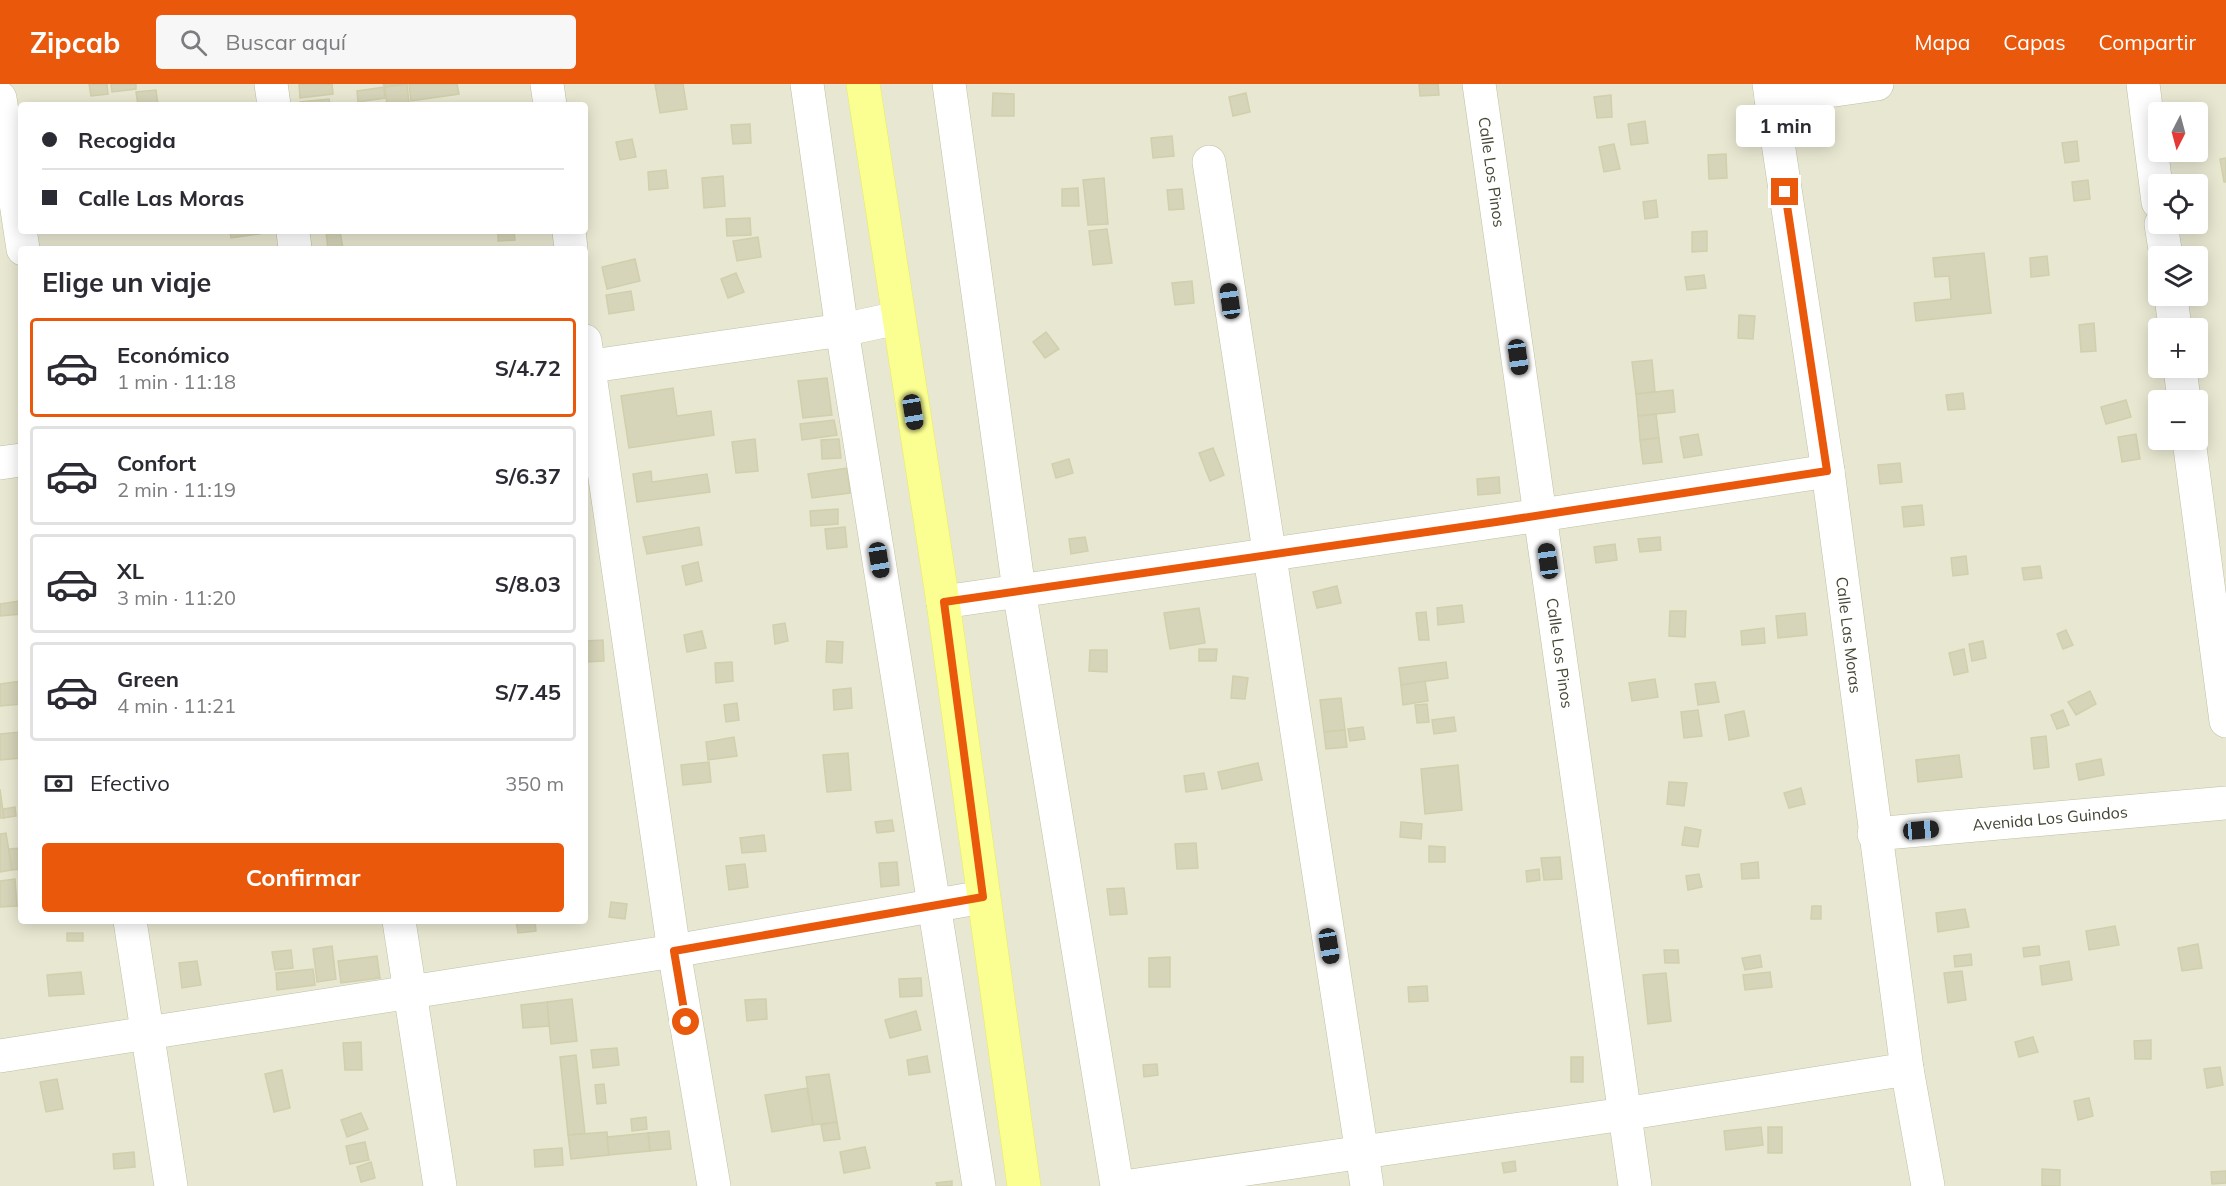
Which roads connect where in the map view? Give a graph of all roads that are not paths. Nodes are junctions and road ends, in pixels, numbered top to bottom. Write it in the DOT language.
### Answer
graph roads {
  1 [pos="271,84"];
  2 [pos="547,84"];
  3 [pos="807,84"];
  4 [pos="862,84"];
  5 [pos="949,84"];
  6 [pos="1479,84"];
  7 [pos="1877,84"];
  8 [pos="2143,84"];
  9 [pos="1770,92"];
  10 [pos="0,98"];
  11 [pos="274,102"];
  12 [pos="550,102"];
  13 [pos="1209,162"];
  14 [pos="2154,174"];
  15 [pos="18,216"];
  16 [pos="898,318"];
  17 [pos="842,330"];
  18 [pos="588,358"];
  19 [pos="588,371"];
  20 [pos="2190,450"];
  21 [pos="18,460"];
  22 [pos="0,463"];
  23 [pos="1827,471"];
  24 [pos="1541,515"];
  25 [pos="1268,555"];
  26 [pos="1019,590"];
  27 [pos="944,602"];
  28 [pos="2226,721"];
  29 [pos="2226,803"];
  30 [pos="1874,834"];
  31 [pos="983,897"];
  32 [pos="934,905"];
  33 [pos="130,924"];
  34 [pos="399,924"];
  35 [pos="674,951"];
  36 [pos="410,992"];
  37 [pos="148,1032"];
  38 [pos="0,1056"];
  39 [pos="1907,1069"];
  40 [pos="1624,1114"];
  41 [pos="1362,1153"];
  42 [pos="171,1186"];
  43 [pos="440,1186"];
  44 [pos="714,1186"];
  45 [pos="979,1186"];
  46 [pos="1024,1186"];
  47 [pos="1117,1186"];
  48 [pos="1130,1186"];
  49 [pos="1366,1186"];
  50 [pos="1635,1186"];
  51 [pos="1928,1186"];
  1 -- 11 [label="street"];
  2 -- 12 [label="street"];
  3 -- 17 [label="street"];
  4 -- 16 [label="main road"];
  5 -- 26 [label="street"];
  6 -- 24 [label="street, Calle Los Pinos"];
  7 -- 9 [label="street"];
  8 -- 14 [label="street"];
  9 -- 23 [label="street, Calle Las Moras"];
  10 -- 15 [label="street"];
  13 -- 25 [label="street"];
  16 -- 17 [label="street"];
  16 -- 27 [label="main road"];
  17 -- 18 [label="street"];
  17 -- 32 [label="street"];
  19 -- 35 [label="street"];
  20 -- 28 [label="street"];
  21 -- 22 [label="street"];
  23 -- 24 [label="street"];
  23 -- 30 [label="street, Calle Las Moras"];
  24 -- 25 [label="street"];
  24 -- 40 [label="street, Calle Los Pinos"];
  25 -- 26 [label="street"];
  25 -- 41 [label="street"];
  26 -- 27 [label="street"];
  26 -- 47 [label="street"];
  27 -- 31 [label="main road"];
  29 -- 30 [label="street, Avenida Los Guindos"];
  30 -- 39 [label="street, Calle Las Moras"];
  31 -- 32 [label="street"];
  31 -- 46 [label="main road"];
  32 -- 35 [label="street"];
  32 -- 45 [label="street"];
  33 -- 37 [label="street"];
  34 -- 36 [label="street"];
  35 -- 36 [label="street"];
  35 -- 44 [label="street"];
  36 -- 37 [label="street"];
  36 -- 43 [label="street"];
  37 -- 38 [label="street"];
  37 -- 42 [label="street"];
  39 -- 40 [label="street"];
  39 -- 51 [label="street, Calle Las Moras"];
  40 -- 41 [label="street"];
  40 -- 50 [label="street, Calle Los Pinos"];
  41 -- 48 [label="street"];
  41 -- 49 [label="street"];
}
